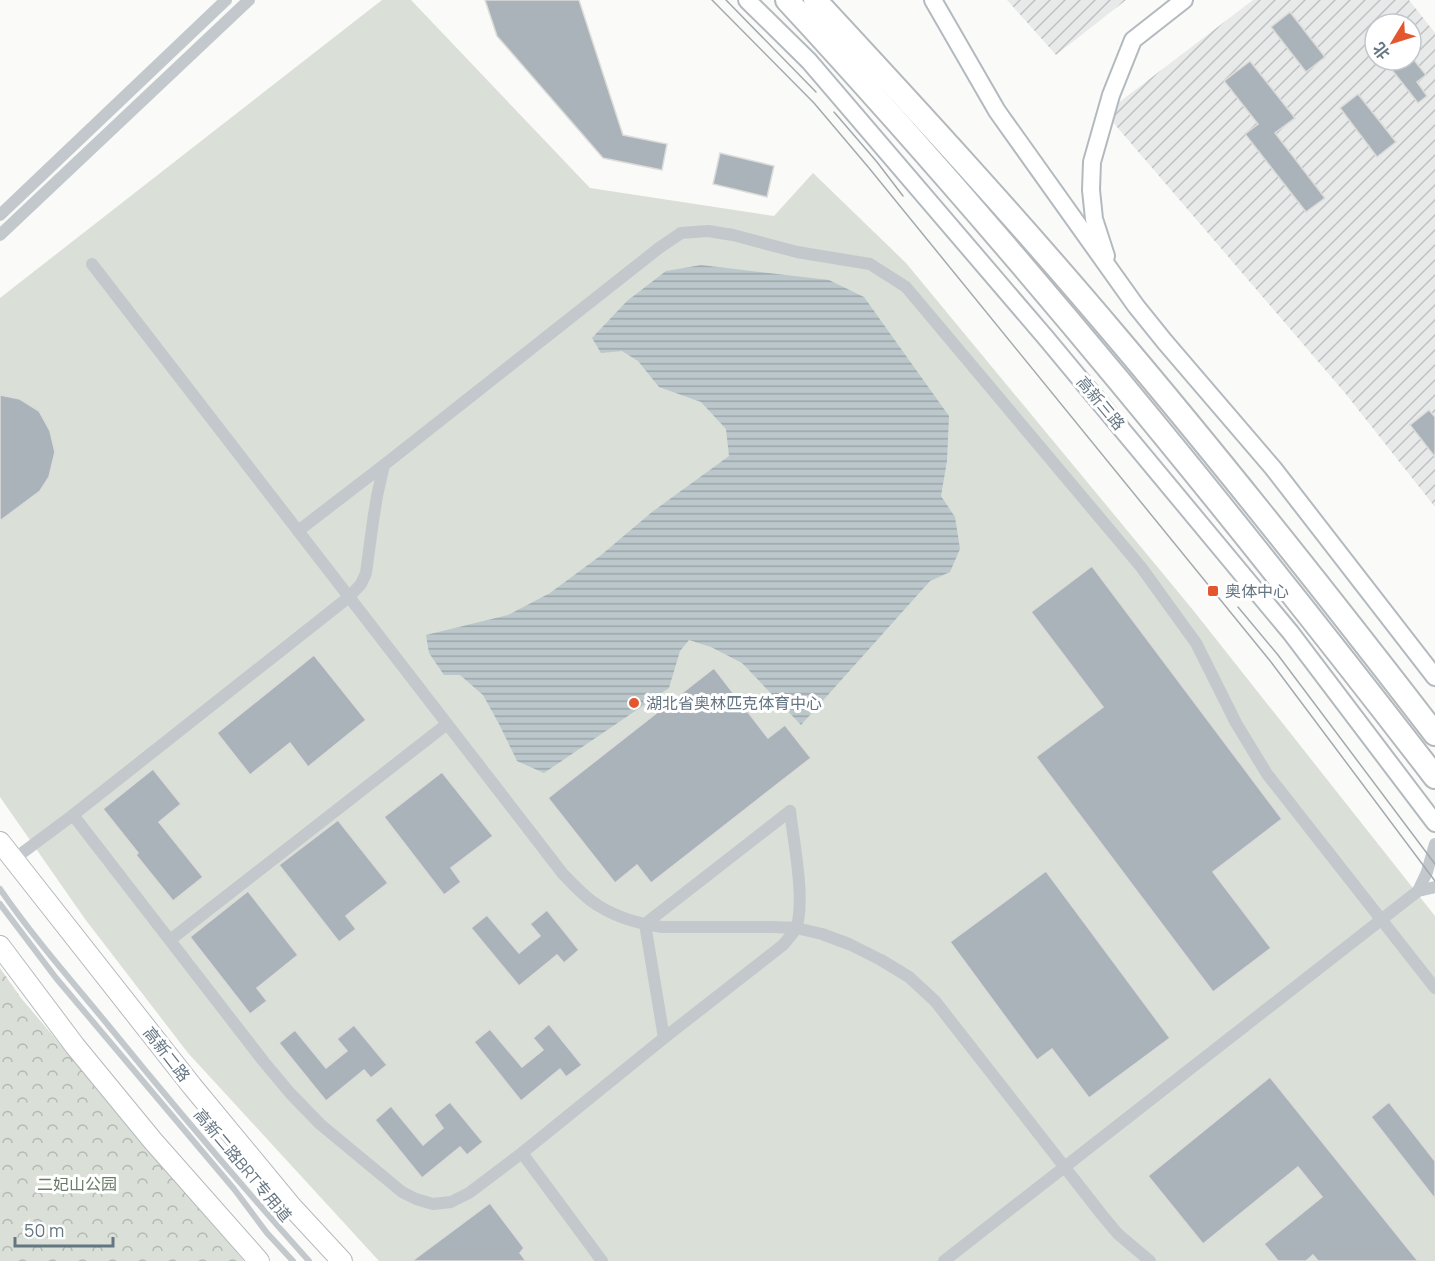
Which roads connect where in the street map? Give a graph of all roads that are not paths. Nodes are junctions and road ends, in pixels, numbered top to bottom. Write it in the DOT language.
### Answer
graph roads {
  1 [pos="226,0"];
  2 [pos="249,0"];
  3 [pos="747,0"];
  4 [pos="787,0"];
  5 [pos="815,0"];
  6 [pos="933,0"];
  7 [pos="1184,0"];
  8 [pos="0,215"];
  9 [pos="0,234"];
  10 [pos="92,264"];
  11 [pos="1111,271"];
  12 [pos="384,465"];
  13 [pos="298,531"];
  14 [pos="349,597"];
  15 [pos="1435,677"];
  16 [pos="447,724"];
  17 [pos="1435,734"];
  18 [pos="1435,777"];
  19 [pos="73,814"];
  20 [pos="1435,823"];
  21 [pos="0,842"];
  22 [pos="1435,844"];
  23 [pos="14,859"];
  24 [pos="1435,887"];
  25 [pos="0,889"];
  26 [pos="1418,891"];
  27 [pos="0,904"];
  28 [pos="1382,920"];
  29 [pos="645,924"];
  30 [pos="796,928"];
  31 [pos="170,940"];
  32 [pos="0,946"];
  33 [pos="1435,988"];
  34 [pos="664,1038"];
  35 [pos="522,1153"];
  36 [pos="1064,1167"];
  37 [pos="259,1261"];
  38 [pos="293,1261"];
  39 [pos="309,1261"];
  40 [pos="342,1261"];
  41 [pos="602,1261"];
  42 [pos="944,1261"];
  43 [pos="1150,1261"];
  1 -- 8 [label="street"];
  2 -- 9 [label="street"];
  3 -- 20 [label="main road, 高新三路"];
  4 -- 18 [label="highway, 高新三路"];
  5 -- 17 [label="highway"];
  6 -- 11 [label="main road"];
  7 -- 11 [label="main road"];
  10 -- 13 [label="street"];
  11 -- 15 [label="main road"];
  12 -- 13 [label="street"];
  12 -- 14 [label="street"];
  12 -- 28 [label="street"];
  13 -- 14 [label="street"];
  14 -- 16 [label="street"];
  14 -- 19 [label="street"];
  16 -- 29 [label="street"];
  16 -- 31 [label="street"];
  19 -- 23 [label="street"];
  19 -- 31 [label="street"];
  21 -- 23 [label="main road, 高新二路"];
  22 -- 26 [label="street"];
  23 -- 40 [label="main road, 高新二路"];
  24 -- 26 [label="street"];
  25 -- 39 [label="lane, 高新二路BRT专用道"];
  26 -- 28 [label="street"];
  27 -- 38 [label="lane, 高新二路BRT专用道"];
  28 -- 33 [label="street"];
  28 -- 36 [label="street"];
  29 -- 30 [label="street"];
  29 -- 30 [label="street"];
  29 -- 34 [label="street"];
  30 -- 34 [label="street"];
  30 -- 36 [label="street"];
  31 -- 35 [label="street"];
  32 -- 37 [label="main road"];
  34 -- 35 [label="street"];
  35 -- 41 [label="street"];
  36 -- 42 [label="street"];
  36 -- 43 [label="street"];
}
